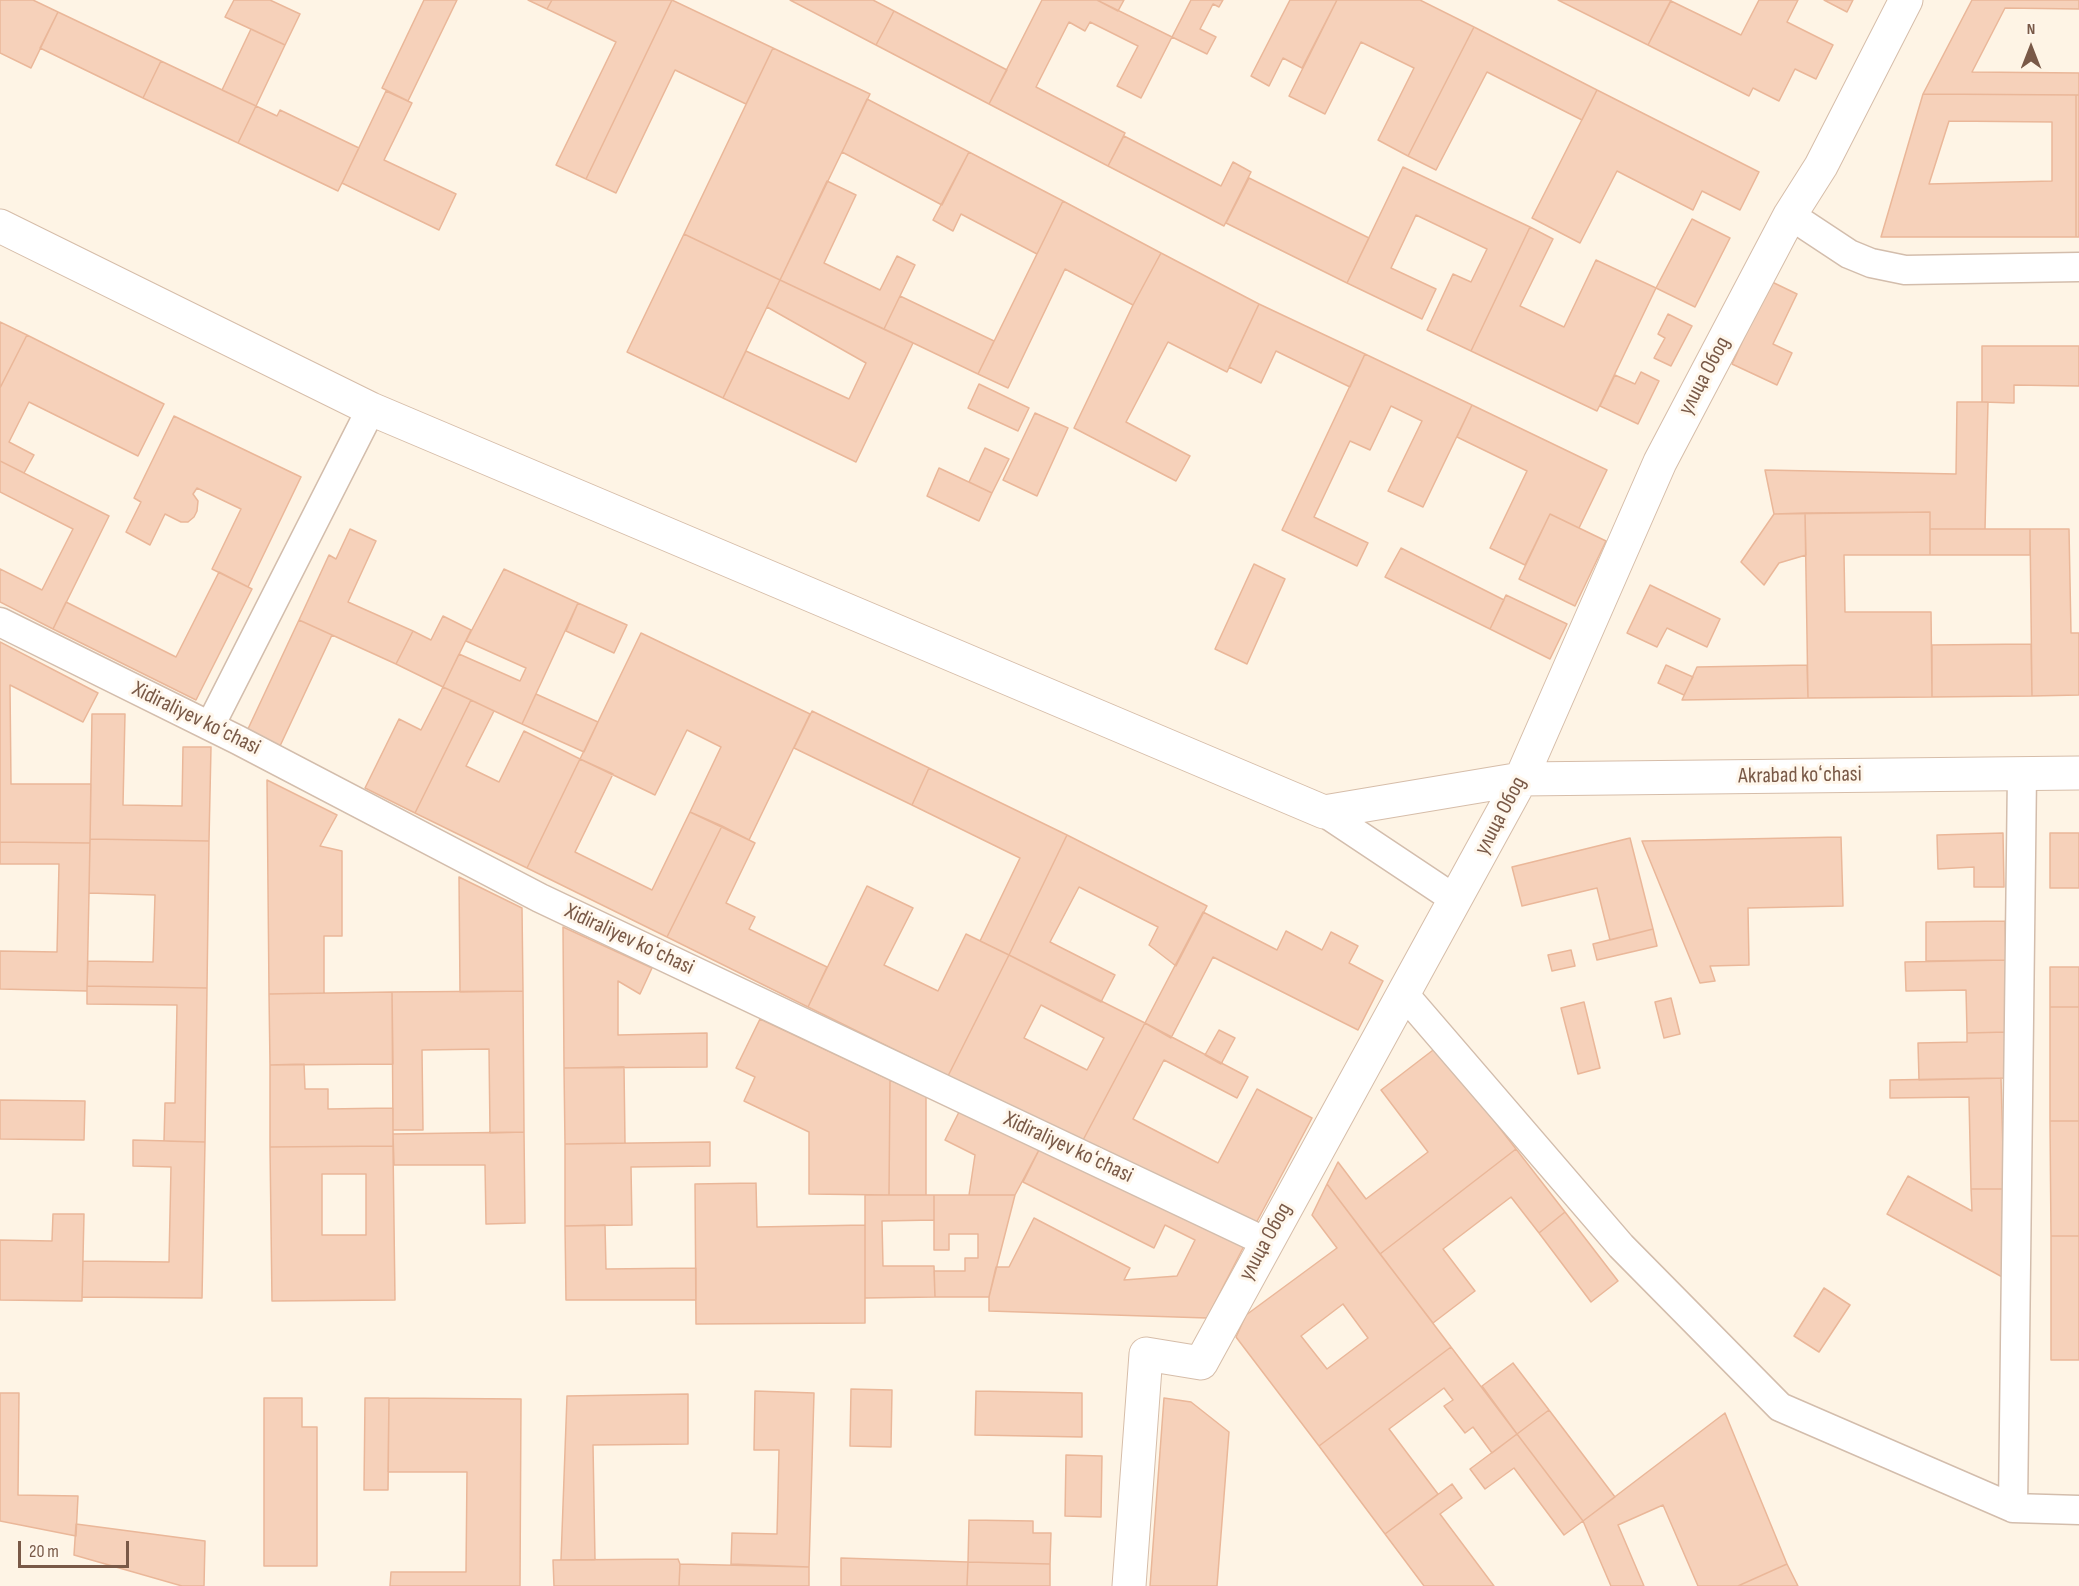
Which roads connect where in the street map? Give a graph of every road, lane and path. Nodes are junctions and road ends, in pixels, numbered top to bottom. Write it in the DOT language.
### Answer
graph roads {
  1 [pos="1906,0"];
  2 [pos="1790,215"];
  3 [pos="0,226"];
  4 [pos="2079,267"];
  5 [pos="371,409"];
  6 [pos="0,622"];
  7 [pos="210,726"];
  8 [pos="2022,773"];
  9 [pos="2079,773"];
  10 [pos="1521,779"];
  11 [pos="1324,812"];
  12 [pos="1456,900"];
  13 [pos="1404,994"];
  14 [pos="1266,1242"];
  15 [pos="2013,1508"];
  16 [pos="2079,1510"];
  17 [pos="1129,1586"];
  1 -- 2 [label="street, улица Обод"];
  2 -- 4 [label="street"];
  2 -- 10 [label="street, улица Обод"];
  3 -- 5 [label="street"];
  5 -- 7 [label="street"];
  5 -- 11 [label="street"];
  6 -- 7 [label="street, Xidiraliyev koʻchasi"];
  7 -- 14 [label="street, Xidiraliyev koʻchasi"];
  8 -- 9 [label="street, Akrabad koʻchasi"];
  8 -- 10 [label="street, Akrabad koʻchasi"];
  8 -- 15 [label="street"];
  10 -- 11 [label="street, Akrabad koʻchasi"];
  10 -- 12 [label="street, улица Обод"];
  11 -- 12 [label="street"];
  12 -- 13 [label="street, улица Обод"];
  13 -- 14 [label="street, улица Обод"];
  13 -- 15 [label="street"];
  14 -- 17 [label="street, улица Обод"];
  15 -- 16 [label="street"];
}
